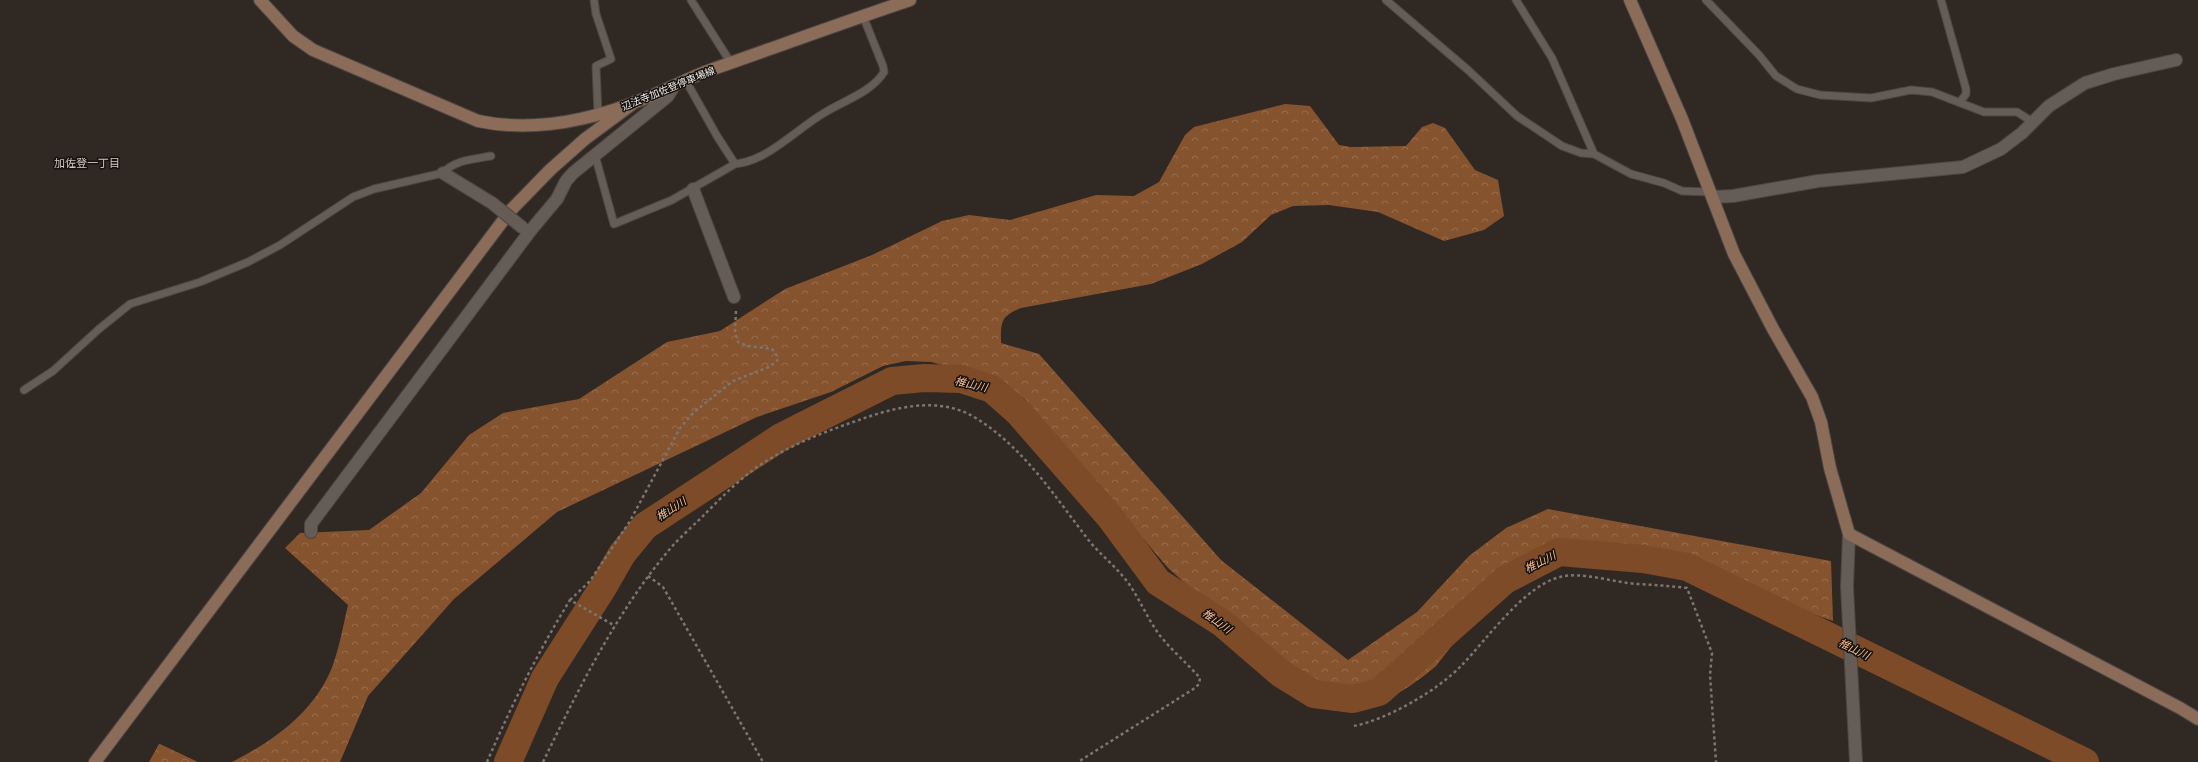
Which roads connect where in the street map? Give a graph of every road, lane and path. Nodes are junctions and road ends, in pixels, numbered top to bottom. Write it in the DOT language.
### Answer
graph roads {
  1 [pos="260,0"];
  2 [pos="594,0"];
  3 [pos="691,0"];
  4 [pos="910,0"];
  5 [pos="1386,0"];
  6 [pos="1516,0"];
  7 [pos="1630,0"];
  8 [pos="1706,0"];
  9 [pos="1942,0"];
  10 [pos="863,16"];
  11 [pos="2176,60"];
  12 [pos="731,63"];
  13 [pos="686,81"];
  14 [pos="674,86"];
  15 [pos="635,102"];
  16 [pos="1960,102"];
  17 [pos="598,114"];
  18 [pos="2034,122"];
  19 [pos="1594,154"];
  20 [pos="595,155"];
  21 [pos="491,156"];
  22 [pos="735,164"];
  23 [pos="443,173"];
  24 [pos="693,189"];
  25 [pos="1711,195"];
  26 [pos="527,229"];
  27 [pos="734,297"];
  28 [pos="24,390"];
  29 [pos="311,532"];
  30 [pos="1849,534"];
  31 [pos="648,576"];
  32 [pos="570,600"];
  33 [pos="615,626"];
  34 [pos="2198,720"];
  35 [pos="1354,726"];
  36 [pos="95,762"];
  37 [pos="487,762"];
  38 [pos="543,762"];
  39 [pos="763,762"];
  40 [pos="1078,762"];
  41 [pos="1716,762"];
  42 [pos="1856,762"];
  1 -- 17 [label="street, 辺法寺加佐登停車場線"];
  2 -- 17 [label="lane"];
  3 -- 12 [label="lane"];
  4 -- 10 [label="street, 辺法寺加佐登停車場線"];
  5 -- 19 [label="lane"];
  6 -- 19 [label="lane"];
  7 -- 25 [label="street"];
  8 -- 16 [label="lane"];
  9 -- 16 [label="lane"];
  10 -- 12 [label="street, 辺法寺加佐登停車場線"];
  10 -- 22 [label="lane"];
  11 -- 18 [label="street"];
  12 -- 13 [label="street, 辺法寺加佐登停車場線"];
  13 -- 14 [label="street, 辺法寺加佐登停車場線"];
  13 -- 22 [label="lane"];
  14 -- 15 [label="street, 辺法寺加佐登停車場線"];
  14 -- 20 [label="street"];
  15 -- 17 [label="street, 辺法寺加佐登停車場線"];
  15 -- 36 [label="street"];
  16 -- 18 [label="lane"];
  18 -- 25 [label="street"];
  19 -- 25 [label="lane"];
  20 -- 24 [label="lane"];
  20 -- 26 [label="street"];
  21 -- 23 [label="lane"];
  22 -- 24 [label="lane"];
  23 -- 26 [label="street, bridge"];
  23 -- 28 [label="lane"];
  24 -- 27 [label="street"];
  25 -- 30 [label="street"];
  26 -- 29 [label="street"];
  27 -- 32 [label="path"];
  30 -- 34 [label="street"];
  30 -- 42 [label="street"];
  31 -- 33 [label="path"];
  31 -- 39 [label="path"];
  31 -- 40 [label="path"];
  32 -- 33 [label="path"];
  32 -- 37 [label="path"];
  33 -- 38 [label="path"];
  35 -- 41 [label="path"];
}
